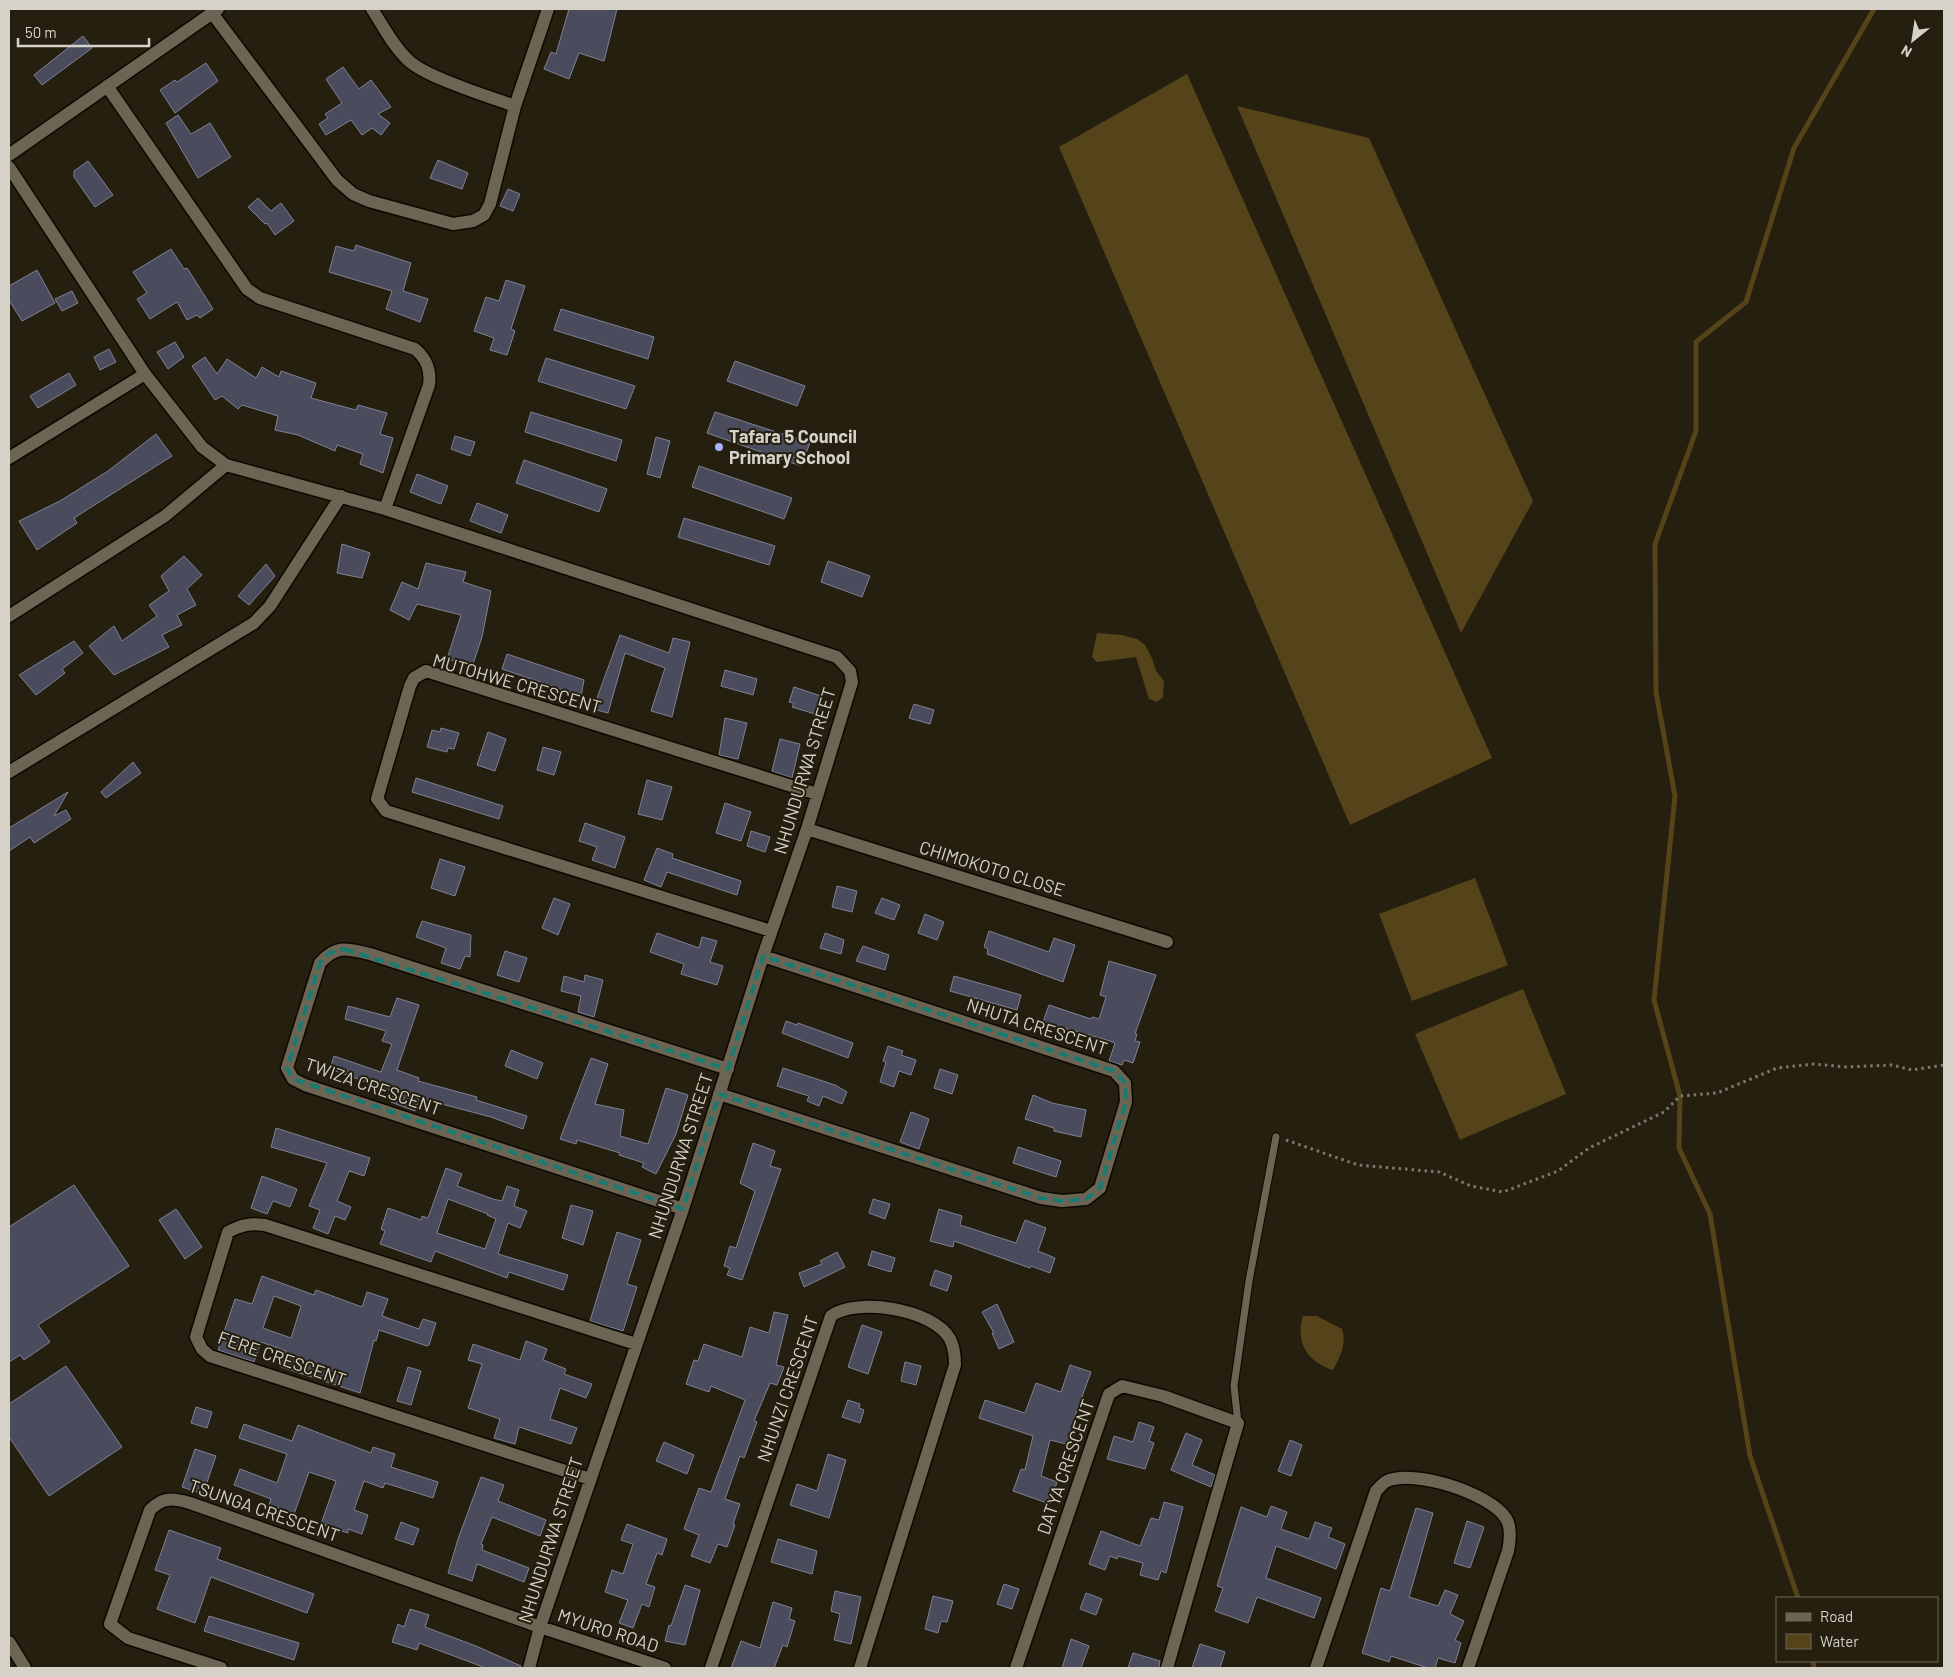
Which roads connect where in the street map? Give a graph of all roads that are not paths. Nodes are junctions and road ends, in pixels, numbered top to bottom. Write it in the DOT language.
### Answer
graph roads {
  1 [pos="372,9"];
  2 [pos="548,9"];
  3 [pos="215,11"];
  4 [pos="107,86"];
  5 [pos="515,106"];
  6 [pos="9,155"];
  7 [pos="9,167"];
  8 [pos="145,374"];
  9 [pos="9,458"];
  10 [pos="226,465"];
  11 [pos="341,496"];
  12 [pos="385,509"];
  13 [pos="9,616"];
  14 [pos="9,772"];
  15 [pos="817,794"];
  16 [pos="807,828"];
  17 [pos="771,931"];
  18 [pos="1167,942"];
  19 [pos="763,956"];
  20 [pos="728,1069"];
  21 [pos="719,1094"];
  22 [pos="1276,1137"];
  23 [pos="682,1209"];
  24 [pos="636,1344"];
  25 [pos="1238,1423"];
  26 [pos="590,1479"];
  27 [pos="540,1627"];
  28 [pos="9,1642"];
  29 [pos="25,1668"];
  30 [pos="221,1668"];
  31 [pos="529,1668"];
  32 [pos="666,1668"];
  33 [pos="711,1668"];
  34 [pos="860,1668"];
  35 [pos="1016,1668"];
  36 [pos="1167,1668"];
  37 [pos="1316,1668"];
  38 [pos="1468,1668"];
  1 -- 5 [label="street"];
  2 -- 5 [label="street"];
  3 -- 4 [label="street"];
  3 -- 5 [label="street"];
  4 -- 6 [label="street"];
  4 -- 12 [label="street"];
  7 -- 8 [label="street"];
  8 -- 9 [label="street"];
  8 -- 10 [label="street"];
  10 -- 11 [label="street"];
  10 -- 13 [label="street"];
  11 -- 12 [label="street"];
  11 -- 14 [label="street"];
  12 -- 15 [label="street, NHUNDURWA STREET"];
  15 -- 16 [label="street, NHUNDURWA STREET"];
  15 -- 17 [label="street, MUTOHWE CRESCENT"];
  16 -- 17 [label="street, NHUNDURWA STREET"];
  16 -- 18 [label="street, CHIMOKOTO CLOSE"];
  17 -- 19 [label="street, NHUNDURWA STREET"];
  19 -- 20 [label="street, NHUNDURWA STREET"];
  19 -- 21 [label="street, NHUTA CRESCENT"];
  20 -- 21 [label="street, NHUNDURWA STREET"];
  20 -- 23 [label="street, TWIZA CRESCENT"];
  21 -- 23 [label="street, NHUNDURWA STREET"];
  22 -- 25 [label="lane"];
  23 -- 24 [label="street, NHUNDURWA STREET"];
  24 -- 26 [label="street, NHUNDURWA STREET"];
  24 -- 26 [label="street, FERE CRESCENT"];
  25 -- 35 [label="street, DATYA CRESCENT"];
  25 -- 36 [label="street"];
  26 -- 27 [label="street, NHUNDURWA STREET"];
  27 -- 30 [label="street, TSUNGA CRESCENT"];
  27 -- 31 [label="street, NHUNDURWA STREET"];
  27 -- 32 [label="street, MYURO ROAD"];
  28 -- 29 [label="street"];
  33 -- 34 [label="street, NHUNZI CRESCENT"];
  37 -- 38 [label="street"];
}
